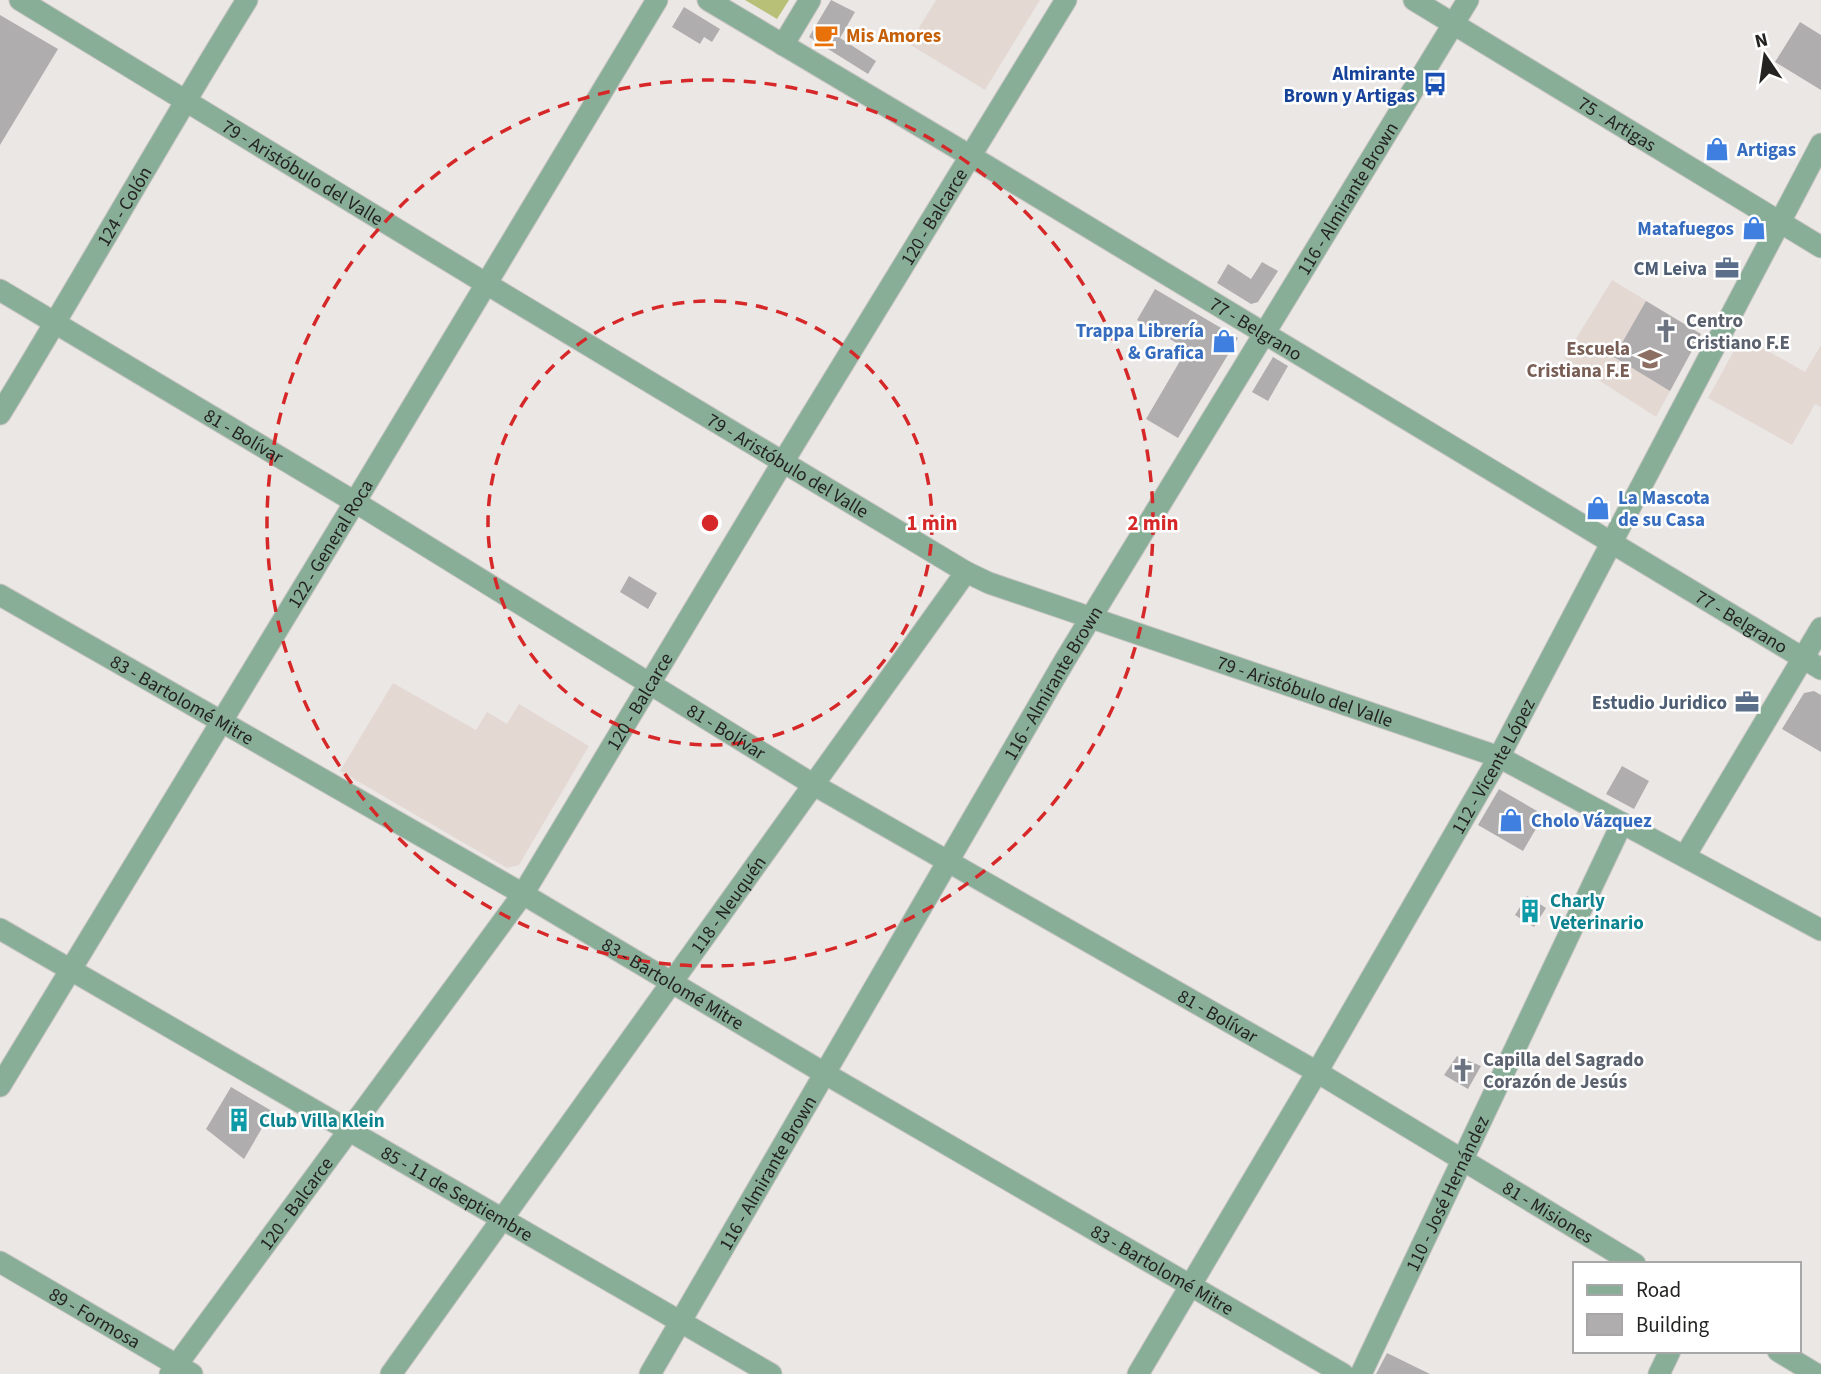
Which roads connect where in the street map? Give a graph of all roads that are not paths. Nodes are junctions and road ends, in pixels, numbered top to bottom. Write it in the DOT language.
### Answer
graph roads {
  1 [pos="20,0"];
  2 [pos="247,0"];
  3 [pos="657,0"];
  4 [pos="708,0"];
  5 [pos="810,0"];
  6 [pos="1066,0"];
  7 [pos="1414,0"];
  8 [pos="1468,0"];
  9 [pos="1454,24"];
  10 [pos="783,45"];
  11 [pos="184,100"];
  12 [pos="1821,144"];
  13 [pos="972,156"];
  14 [pos="1779,224"];
  15 [pos="1821,247"];
  16 [pos="485,284"];
  17 [pos="0,290"];
  18 [pos="55,324"];
  19 [pos="1264,334"];
  20 [pos="0,414"];
  21 [pos="783,461"];
  22 [pos="355,502"];
  23 [pos="1612,544"];
  24 [pos="966,572"];
  25 [pos="0,595"];
  26 [pos="1092,619"];
  27 [pos="1821,628"];
  28 [pos="1802,658"];
  29 [pos="1821,669"];
  30 [pos="650,682"];
  31 [pos="221,722"];
  32 [pos="1499,757"];
  33 [pos="814,785"];
  34 [pos="1622,823"];
  35 [pos="1685,856"];
  36 [pos="948,860"];
  37 [pos="523,894"];
  38 [pos="0,929"];
  39 [pos="1821,930"];
  40 [pos="69,969"];
  41 [pos="672,983"];
  42 [pos="1317,1072"];
  43 [pos="824,1073"];
  44 [pos="0,1086"];
  45 [pos="348,1130"];
  46 [pos="1463,1158"];
  47 [pos="503,1218"];
  48 [pos="0,1262"];
  49 [pos="1632,1262"];
  50 [pos="1189,1284"];
  51 [pos="679,1322"];
  52 [pos="1669,1353"];
  53 [pos="1781,1353"];
  54 [pos="180,1371"];
  55 [pos="391,1374"];
  56 [pos="650,1374"];
  57 [pos="771,1374"];
  58 [pos="1138,1374"];
  59 [pos="1343,1374"];
  60 [pos="1361,1374"];
  61 [pos="1659,1374"];
  62 [pos="1815,1374"];
  1 -- 11 [label="street, 79 - Aristóbulo del Valle"];
  2 -- 11 [label="street, 124 - Colón"];
  3 -- 16 [label="street, 122 - General Roca"];
  4 -- 10 [label="street, 77 - Belgrano"];
  5 -- 10 [label="street"];
  6 -- 13 [label="street, 120 - Balcarce"];
  7 -- 9 [label="street, 75 - Artigas"];
  8 -- 9 [label="street, 116 - Almirante Brown"];
  9 -- 14 [label="street, 75 - Artigas"];
  9 -- 19 [label="street, 116 - Almirante Brown"];
  10 -- 13 [label="street, 77 - Belgrano"];
  11 -- 16 [label="street, 79 - Aristóbulo del Valle"];
  11 -- 18 [label="street, 124 - Colón"];
  12 -- 14 [label="street, 112 - Vicente López"];
  13 -- 19 [label="street, 77 - Belgrano"];
  13 -- 21 [label="street, 120 - Balcarce"];
  14 -- 15 [label="street, 75 - Artigas"];
  14 -- 23 [label="street, 112 - Vicente López"];
  16 -- 21 [label="street, 79 - Aristóbulo del Valle"];
  16 -- 22 [label="street, 122 - General Roca"];
  17 -- 18 [label="street, 81 - Bolívar"];
  18 -- 20 [label="street, 124 - Colón"];
  18 -- 22 [label="street, 81 - Bolívar"];
  19 -- 23 [label="street, 77 - Belgrano"];
  19 -- 26 [label="street, 116 - Almirante Brown"];
  21 -- 24 [label="street, 79 - Aristóbulo del Valle"];
  21 -- 30 [label="street, 120 - Balcarce"];
  22 -- 30 [label="street, 81 - Bolívar"];
  22 -- 31 [label="street, 122 - General Roca"];
  23 -- 28 [label="street, 77 - Belgrano"];
  23 -- 32 [label="street, 112 - Vicente López"];
  24 -- 26 [label="street, 79 - Aristóbulo del Valle"];
  24 -- 33 [label="street, 118 - Neuquén"];
  25 -- 31 [label="street, 83 - Bartolomé Mitre"];
  26 -- 32 [label="street, 79 - Aristóbulo del Valle"];
  26 -- 36 [label="street, 116 - Almirante Brown"];
  27 -- 28 [label="street"];
  28 -- 29 [label="street, 77 - Belgrano"];
  28 -- 35 [label="street"];
  30 -- 33 [label="street, 81 - Bolívar"];
  30 -- 37 [label="street, 120 - Balcarce"];
  31 -- 37 [label="street, 83 - Bartolomé Mitre"];
  31 -- 40 [label="street, 122 - General Roca"];
  32 -- 34 [label="street, 79 - Aristóbulo del Valle"];
  32 -- 42 [label="street, 112 - Vicente López"];
  33 -- 36 [label="street, 81 - Bolívar"];
  33 -- 41 [label="street, 118 - Neuquén"];
  34 -- 35 [label="street, 79 - Aristóbulo del Valle"];
  34 -- 46 [label="street, 110 - José Hernández"];
  35 -- 39 [label="street, 79 - Aristóbulo del Valle"];
  36 -- 42 [label="street, 81 - Bolívar"];
  36 -- 43 [label="street, 116 - Almirante Brown"];
  37 -- 41 [label="street, 83 - Bartolomé Mitre"];
  37 -- 45 [label="street, 120 - Balcarce"];
  38 -- 40 [label="street, 85 - 11 de Septiembre"];
  40 -- 44 [label="street, 122 - General Roca"];
  40 -- 45 [label="street, 85 - 11 de Septiembre"];
  41 -- 43 [label="street, 83 - Bartolomé Mitre"];
  41 -- 47 [label="street, 118 - Neuquén"];
  42 -- 46 [label="street, 81 - Bolívar"];
  42 -- 50 [label="street, 112 - Vicente López"];
  43 -- 50 [label="street, 83 - Bartolomé Mitre"];
  43 -- 51 [label="street, 116 - Almirante Brown"];
  45 -- 47 [label="street, 85 - 11 de Septiembre"];
  45 -- 54 [label="street, 120 - Balcarce"];
  46 -- 49 [label="street, 81 - Misiones"];
  46 -- 60 [label="street, 110 - José Hernández"];
  47 -- 51 [label="street, 85 - 11 de Septiembre"];
  47 -- 55 [label="street, 118 - Neuquén"];
  48 -- 54 [label="street, 89 - Formosa"];
  50 -- 58 [label="street, 112 - Vicente López"];
  50 -- 59 [label="street, 83 - Bartolomé Mitre"];
  51 -- 56 [label="street, 116 - Almirante Brown"];
  51 -- 57 [label="street, 85 - 11 de Septiembre"];
  52 -- 61 [label="street"];
  53 -- 62 [label="street"];
}
